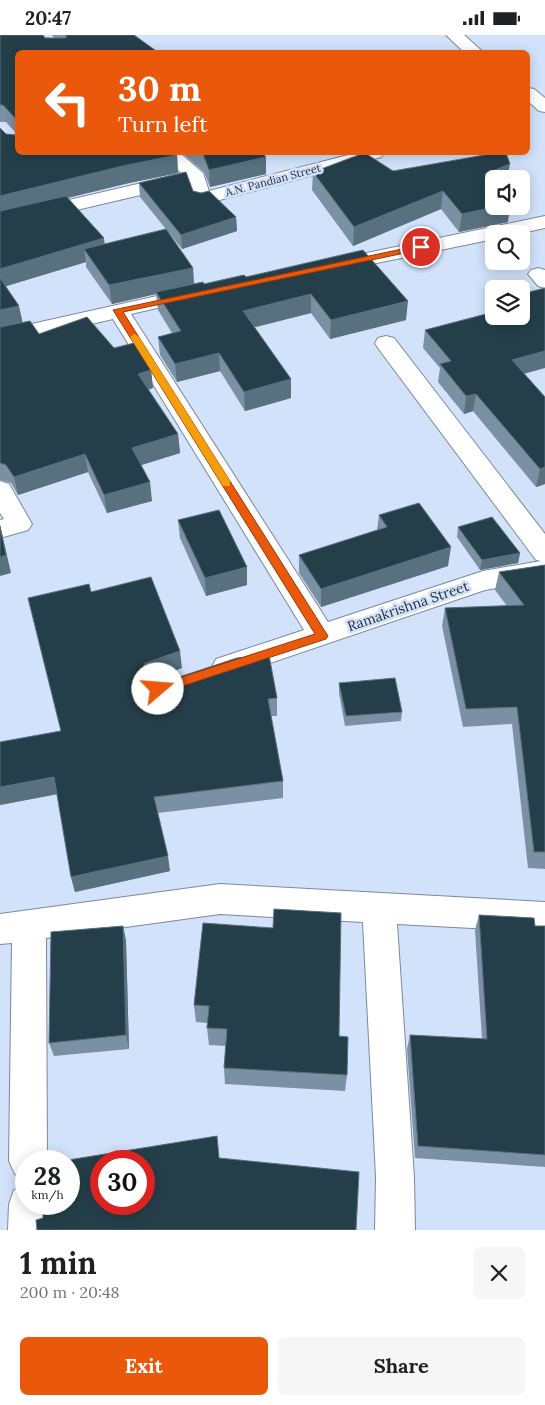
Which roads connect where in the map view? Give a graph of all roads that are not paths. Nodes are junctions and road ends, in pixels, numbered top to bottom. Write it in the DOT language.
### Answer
graph roads {
  1 [pos="454,35"];
  2 [pos="472,50"];
  3 [pos="530,95"];
  4 [pos="545,107"];
  5 [pos="530,112"];
  6 [pos="172,155"];
  7 [pos="367,155"];
  8 [pos="196,177"];
  9 [pos="0,222"];
  10 [pos="545,222"];
  11 [pos="312,270"];
  12 [pos="215,290"];
  13 [pos="118,310"];
  14 [pos="0,338"];
  15 [pos="386,343"];
  16 [pos="0,491"];
  17 [pos="0,529"];
  18 [pos="545,553"];
  19 [pos="545,570"];
  20 [pos="322,636"];
  21 [pos="204,674"];
  22 [pos="379,907"];
  23 [pos="545,917"];
  24 [pos="14,927"];
  25 [pos="27,1150"];
  26 [pos="28,1215"];
  27 [pos="28,1230"];
  28 [pos="395,1230"];
  1 -- 2 [label="street"];
  3 -- 4 [label="street"];
  4 -- 5 [label="street"];
  6 -- 8 [label="street"];
  7 -- 8 [label="street, A.N. Pandian Street"];
  8 -- 9 [label="street"];
  10 -- 11 [label="street"];
  12 -- 13 [label="street"];
  13 -- 14 [label="street"];
  13 -- 20 [label="street"];
  15 -- 18 [label="street"];
  16 -- 17 [label="street"];
  19 -- 20 [label="street, Ramakrishna Street"];
  20 -- 21 [label="street, Ramakrishna Street"];
  22 -- 23 [label="street"];
  22 -- 24 [label="street"];
  22 -- 28 [label="street"];
  24 -- 25 [label="street"];
  26 -- 27 [label="street"];
}
